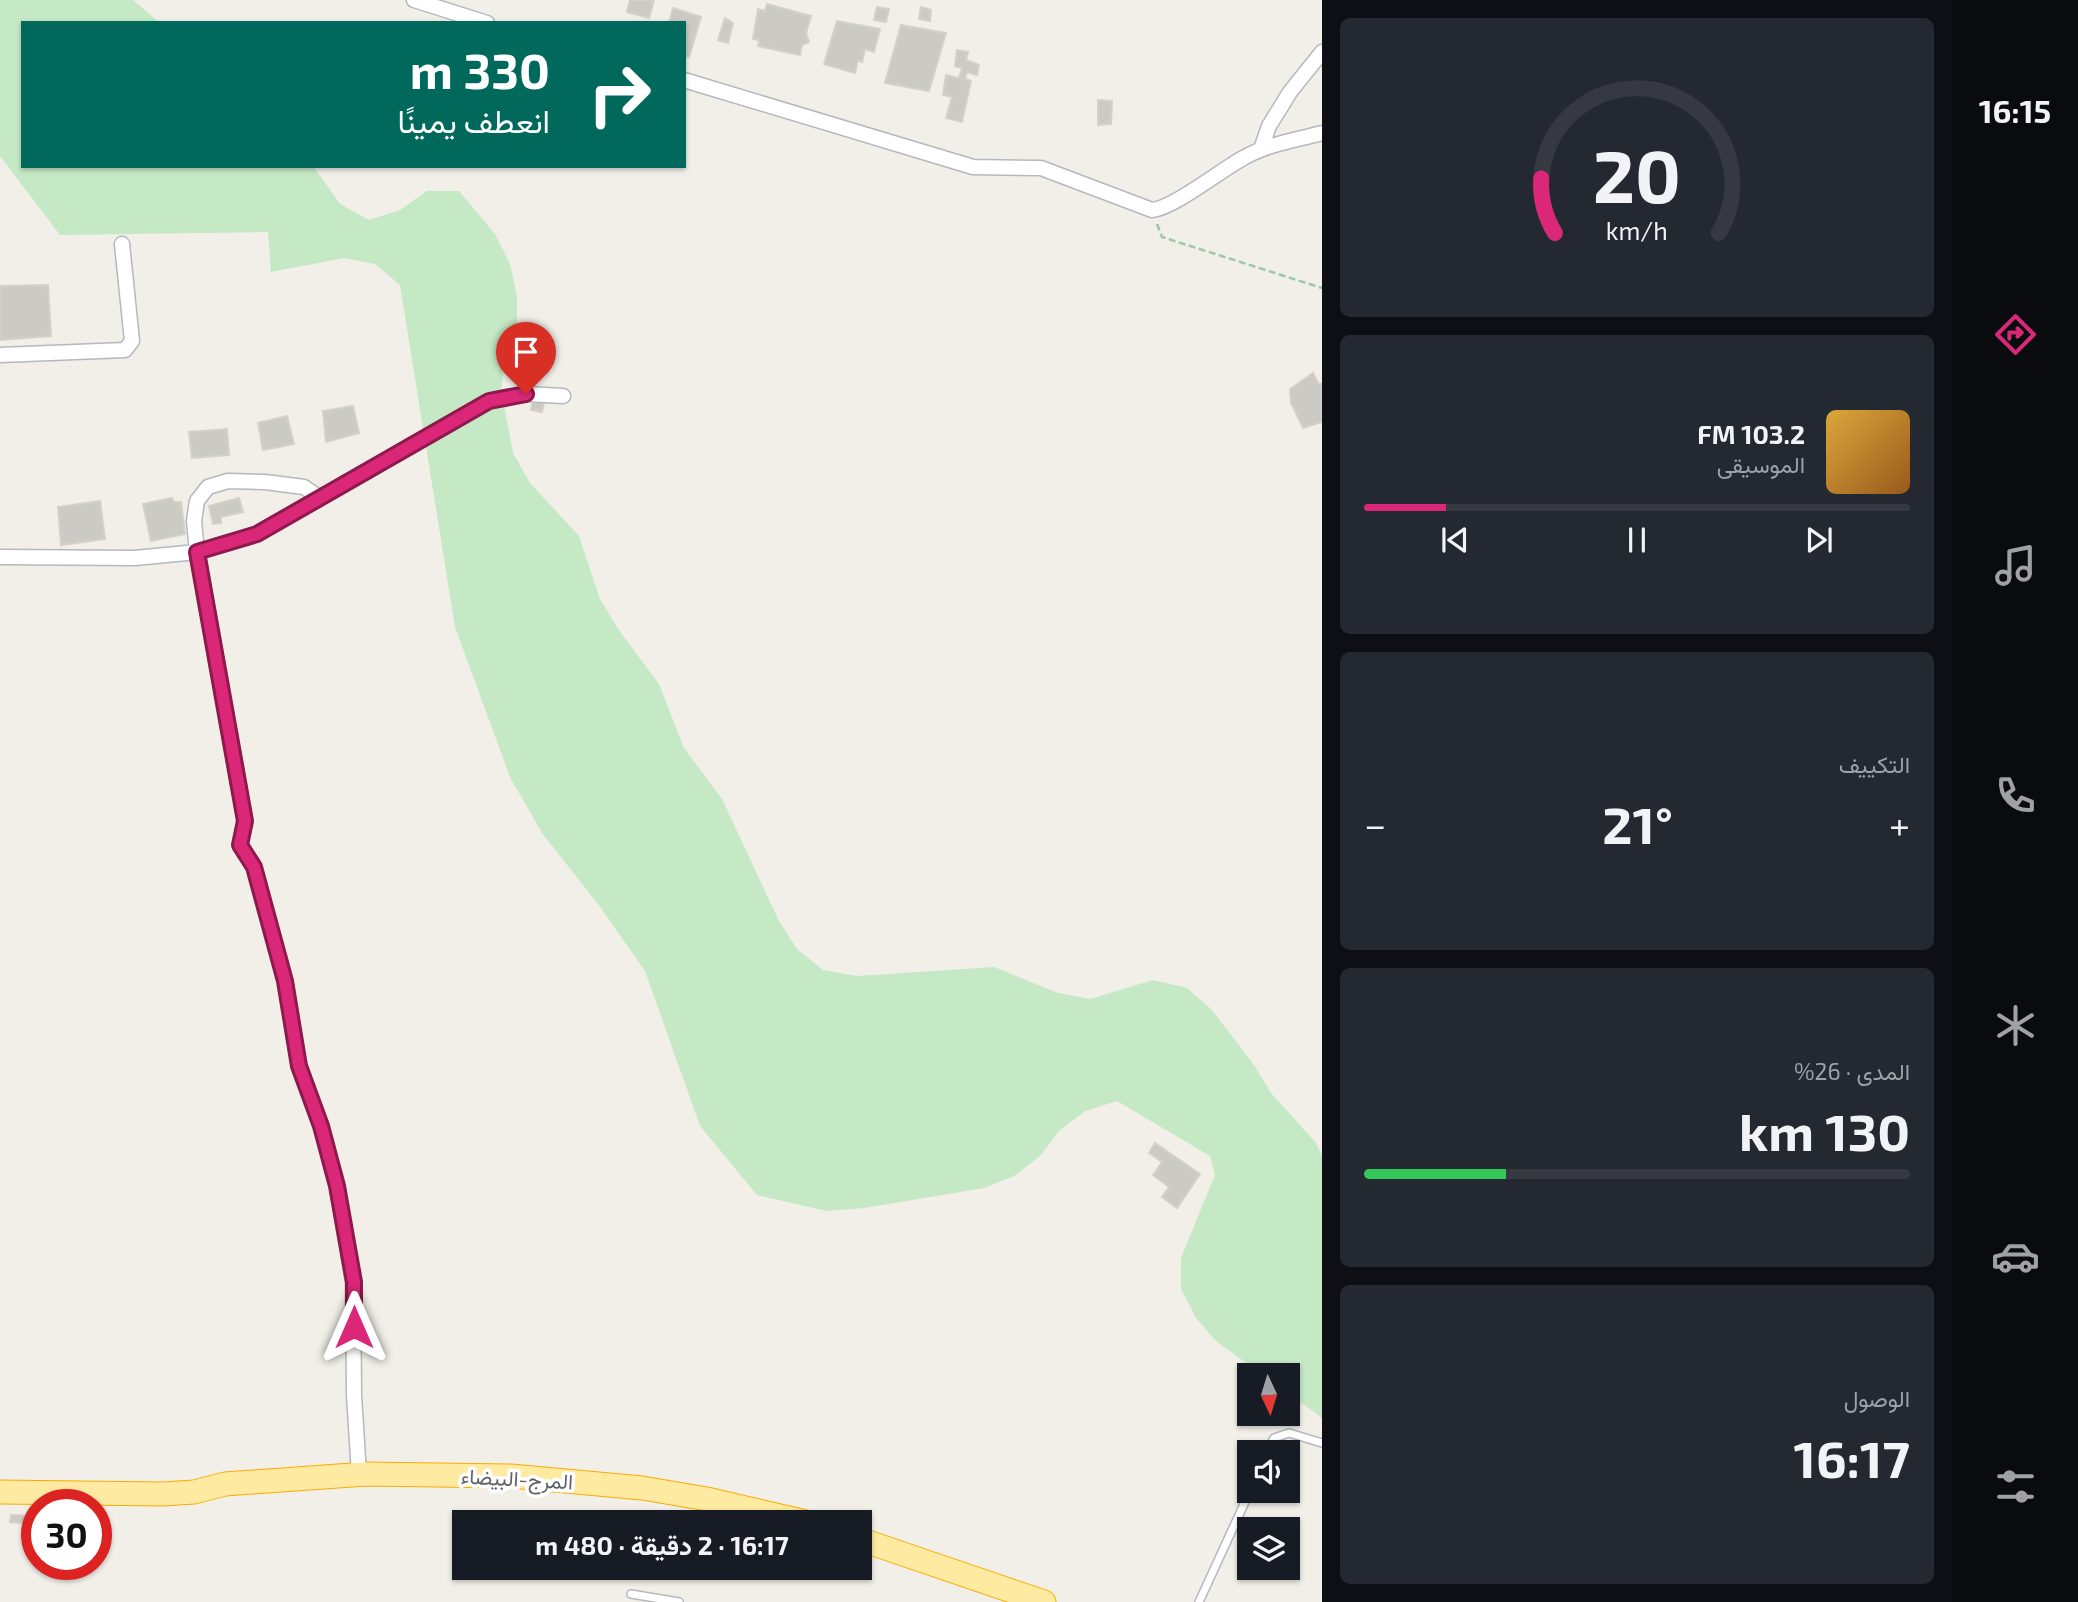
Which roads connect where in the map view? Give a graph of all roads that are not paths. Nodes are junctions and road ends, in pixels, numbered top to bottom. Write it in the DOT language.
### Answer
graph roads {
  1 [pos="414,0"];
  2 [pos="481,21"];
  3 [pos="1322,52"];
  4 [pos="686,81"];
  5 [pos="1322,133"];
  6 [pos="1261,149"];
  7 [pos="122,244"];
  8 [pos="0,355"];
  9 [pos="563,396"];
  10 [pos="320,498"];
  11 [pos="197,552"];
  12 [pos="0,557"];
  13 [pos="1273,1440"];
  14 [pos="1322,1443"];
  15 [pos="359,1474"];
  16 [pos="0,1477"];
  17 [pos="225,1484"];
  18 [pos="0,1492"];
  19 [pos="1244,1503"];
  20 [pos="754,1510"];
  21 [pos="872,1543"];
  22 [pos="631,1594"];
  23 [pos="679,1602"];
  24 [pos="1044,1602"];
  25 [pos="1199,1602"];
  1 -- 2 [label="street"];
  3 -- 6 [label="street"];
  4 -- 6 [label="street"];
  5 -- 6 [label="street"];
  7 -- 8 [label="street"];
  9 -- 10 [label="street"];
  10 -- 11 [label="street"];
  10 -- 11 [label="street"];
  11 -- 12 [label="street"];
  11 -- 15 [label="street"];
  13 -- 14 [label="lane"];
  15 -- 17 [label="highway, المرج-البيضاء"];
  15 -- 20 [label="highway, المرج-البيضاء"];
  16 -- 17 [label="highway"];
  17 -- 18 [label="highway"];
  19 -- 25 [label="lane"];
  21 -- 24 [label="highway"];
  22 -- 23 [label="lane"];
}
